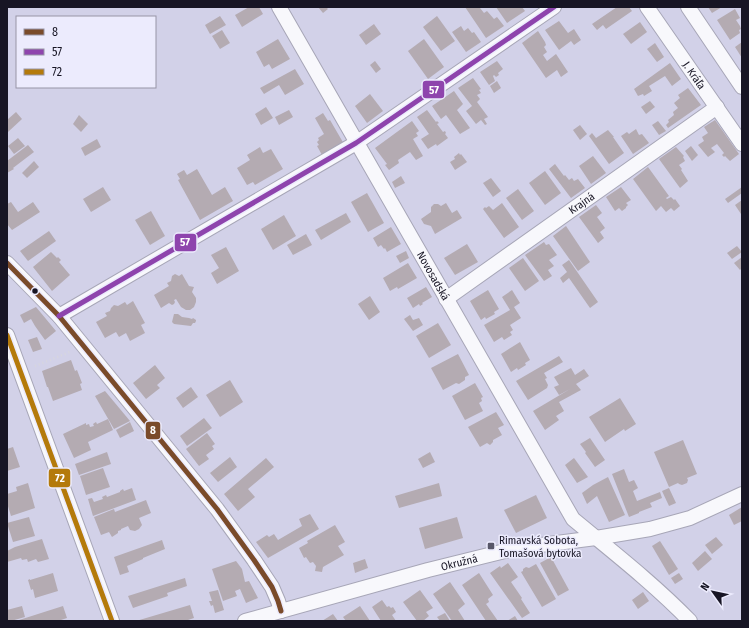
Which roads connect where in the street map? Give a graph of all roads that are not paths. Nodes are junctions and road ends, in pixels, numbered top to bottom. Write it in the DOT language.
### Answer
graph roads {
  1 [pos="279,7"];
  2 [pos="554,7"];
  3 [pos="647,7"];
  4 [pos="688,7"];
  5 [pos="742,87"];
  6 [pos="717,107"];
  7 [pos="356,143"];
  8 [pos="742,144"];
  9 [pos="7,263"];
  10 [pos="446,299"];
  11 [pos="59,316"];
  12 [pos="7,335"];
  13 [pos="742,494"];
  14 [pos="596,538"];
  15 [pos="281,611"];
  16 [pos="112,621"];
  17 [pos="245,621"];
  18 [pos="690,621"];
  1 -- 7 [label="street, Novosadská"];
  2 -- 7 [label="street"];
  3 -- 6 [label="street, J. Kráľa"];
  4 -- 5 [label="street"];
  6 -- 8 [label="street, J. Kráľa"];
  6 -- 10 [label="street, Krajná"];
  7 -- 10 [label="street, Novosadská"];
  7 -- 11 [label="street"];
  9 -- 11 [label="street"];
  10 -- 14 [label="street, Novosadská"];
  11 -- 15 [label="street"];
  12 -- 16 [label="street"];
  13 -- 14 [label="street, Okružná"];
  14 -- 15 [label="street, Okružná"];
  14 -- 18 [label="street, Novosadská"];
  15 -- 17 [label="street, Okružná"];
}
